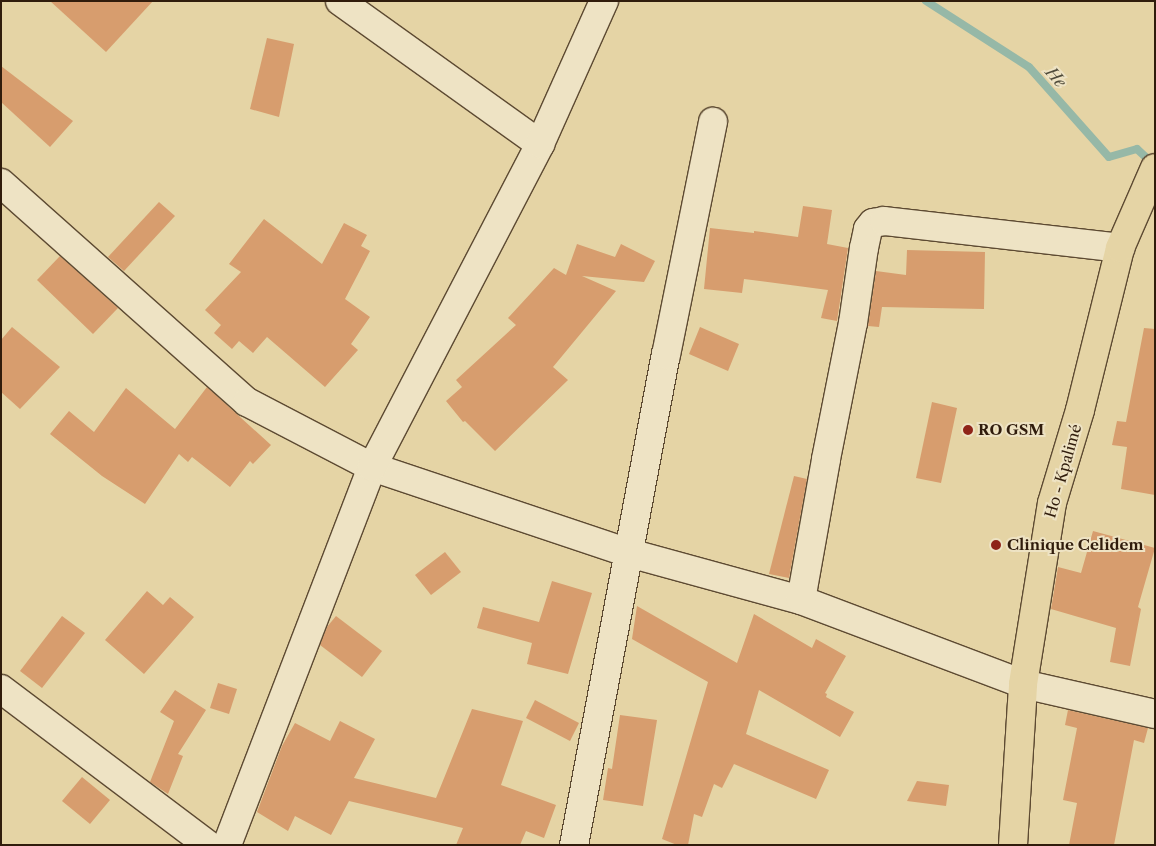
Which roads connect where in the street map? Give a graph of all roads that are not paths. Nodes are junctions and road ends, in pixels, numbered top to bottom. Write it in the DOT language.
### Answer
graph roads {
  1 [pos="340,1"];
  2 [pos="604,1"];
  3 [pos="713,122"];
  4 [pos="540,144"];
  5 [pos="1155,168"];
  6 [pos="1,184"];
  7 [pos="1120,248"];
  8 [pos="372,467"];
  9 [pos="629,553"];
  10 [pos="801,600"];
  11 [pos="1023,684"];
  12 [pos="1,689"];
  13 [pos="1155,714"];
  14 [pos="208,845"];
  15 [pos="227,845"];
  16 [pos="574,845"];
  17 [pos="1013,845"];
  1 -- 4 [label="street"];
  2 -- 4 [label="street"];
  3 -- 9 [label="street"];
  4 -- 8 [label="street"];
  5 -- 7 [label="main road, Ho - Kpalimé"];
  6 -- 8 [label="street"];
  7 -- 10 [label="street"];
  7 -- 11 [label="main road, Ho - Kpalimé"];
  8 -- 9 [label="street"];
  8 -- 15 [label="street"];
  9 -- 10 [label="street"];
  9 -- 16 [label="street"];
  10 -- 11 [label="street"];
  11 -- 13 [label="street"];
  11 -- 17 [label="main road, Ho - Kpalimé"];
  12 -- 14 [label="street"];
}
